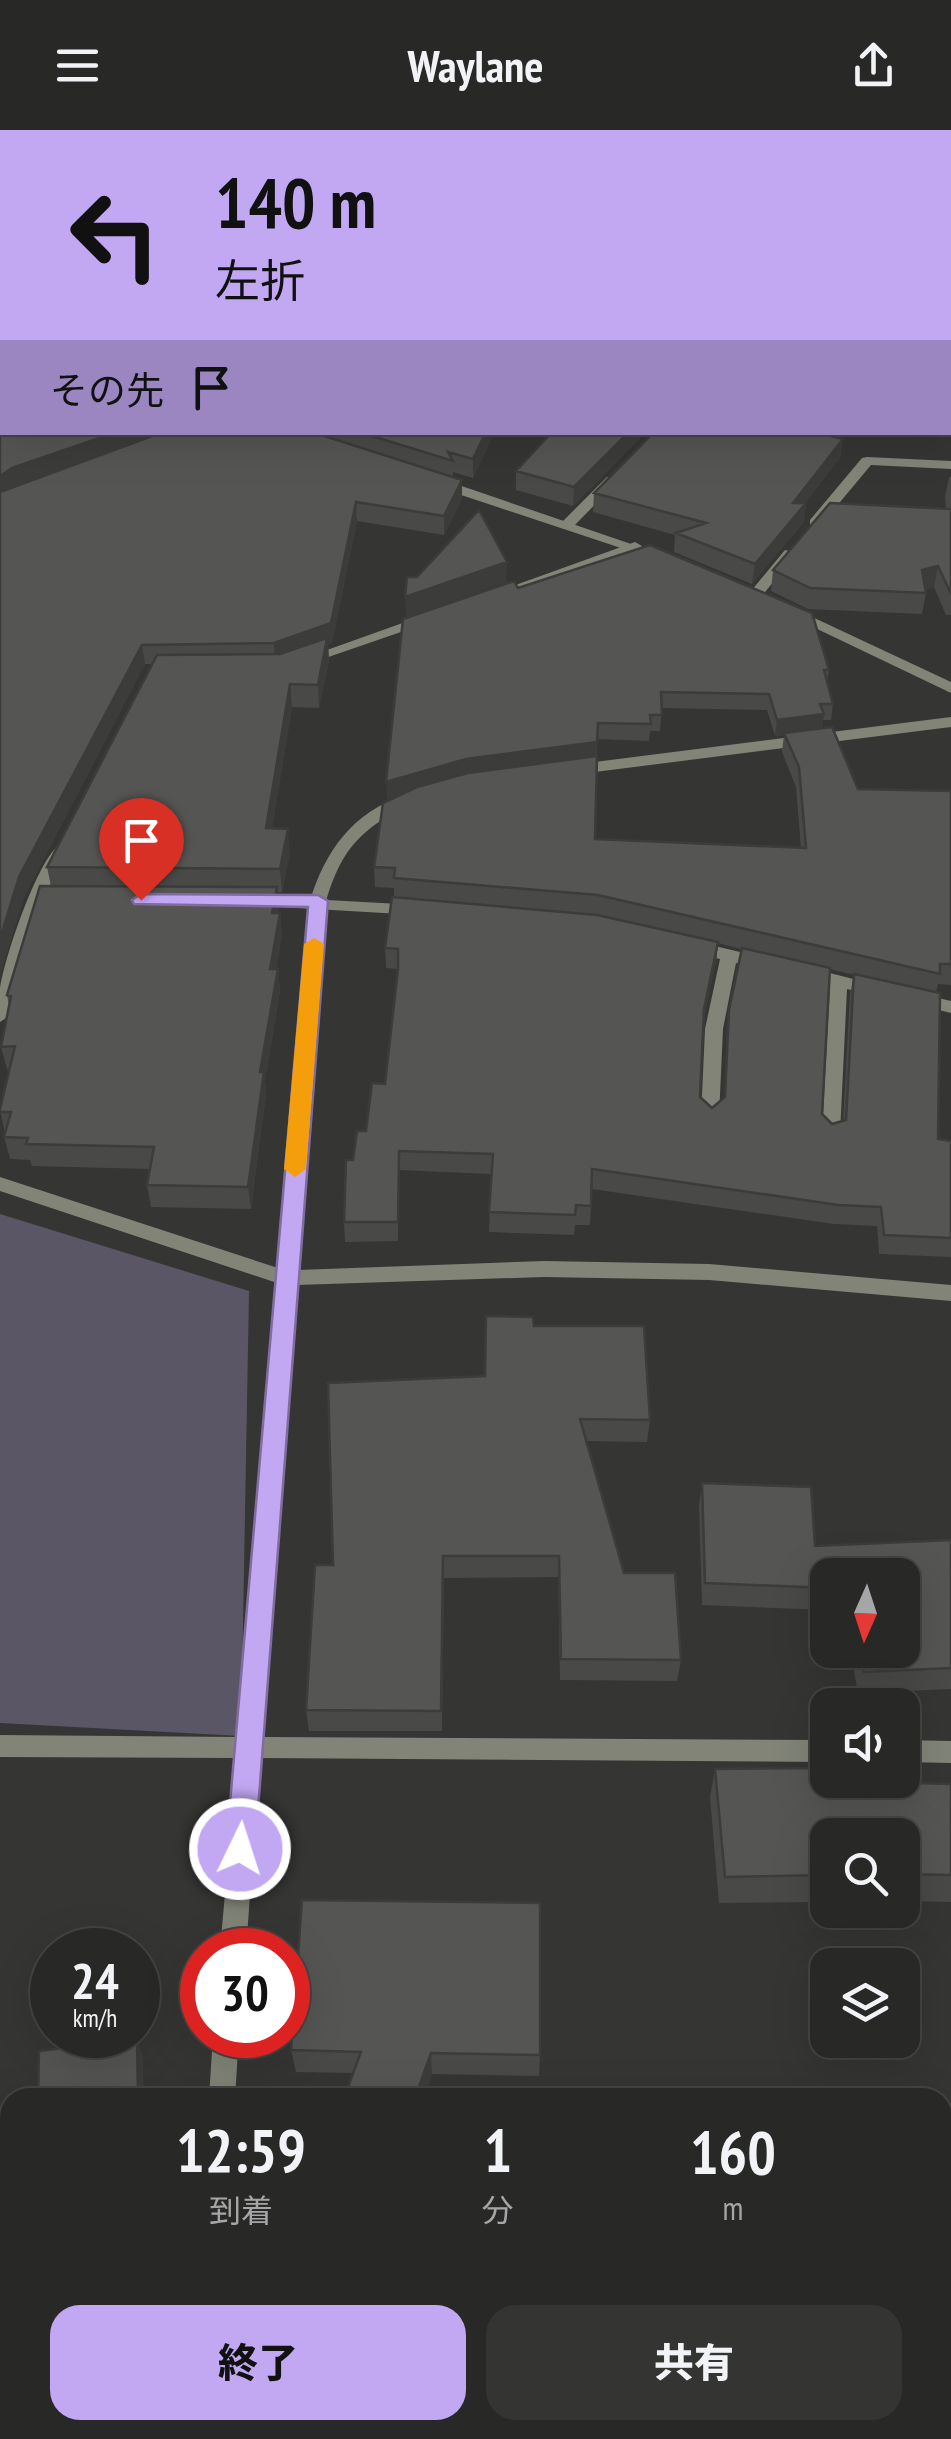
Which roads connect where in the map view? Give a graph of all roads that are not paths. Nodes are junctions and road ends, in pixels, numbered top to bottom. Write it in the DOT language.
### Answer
graph roads {
  1 [pos="951,464"];
  2 [pos="620,472"];
  3 [pos="419,478"];
  4 [pos="568,524"];
  5 [pos="635,546"];
  6 [pos="687,567"];
  7 [pos="739,587"];
  8 [pos="756,594"];
  9 [pos="484,599"];
  10 [pos="447,612"];
  11 [pos="296,664"];
  12 [pos="951,688"];
  13 [pos="951,724"];
  14 [pos="544,774"];
  15 [pos="432,792"];
  16 [pos="72,828"];
  17 [pos="224,900"];
  18 [pos="318,901"];
  19 [pos="437,911"];
  20 [pos="672,942"];
  21 [pos="729,956"];
  22 [pos="839,981"];
  23 [pos="951,1007"];
  24 [pos="0,1016"];
  25 [pos="710,1118"];
  26 [pos="831,1134"];
  27 [pos="0,1184"];
  28 [pos="285,1278"];
  29 [pos="951,1293"];
  30 [pos="0,1746"];
  31 [pos="248,1747"];
  32 [pos="810,1751"];
  33 [pos="920,1752"];
  34 [pos="951,1752"];
  35 [pos="235,1928"];
  36 [pos="225,2058"];
  37 [pos="223,2088"];
  1 -- 8 [label="street"];
  2 -- 4 [label="street"];
  3 -- 4 [label="street"];
  4 -- 5 [label="street"];
  5 -- 6 [label="street"];
  5 -- 9 [label="street"];
  7 -- 8 [label="street"];
  8 -- 12 [label="street"];
  10 -- 11 [label="street"];
  13 -- 14 [label="street"];
  15 -- 18 [label="street"];
  16 -- 24 [label="street"];
  17 -- 18 [label="street"];
  18 -- 19 [label="street"];
  18 -- 28 [label="street"];
  20 -- 21 [label="street"];
  21 -- 22 [label="street"];
  21 -- 25 [label="street"];
  22 -- 23 [label="street"];
  22 -- 26 [label="street"];
  27 -- 28 [label="street"];
  28 -- 29 [label="street"];
  28 -- 31 [label="street"];
  30 -- 31 [label="street"];
  31 -- 32 [label="street"];
  31 -- 35 [label="street"];
  33 -- 34 [label="street"];
  36 -- 37 [label="street"];
}
